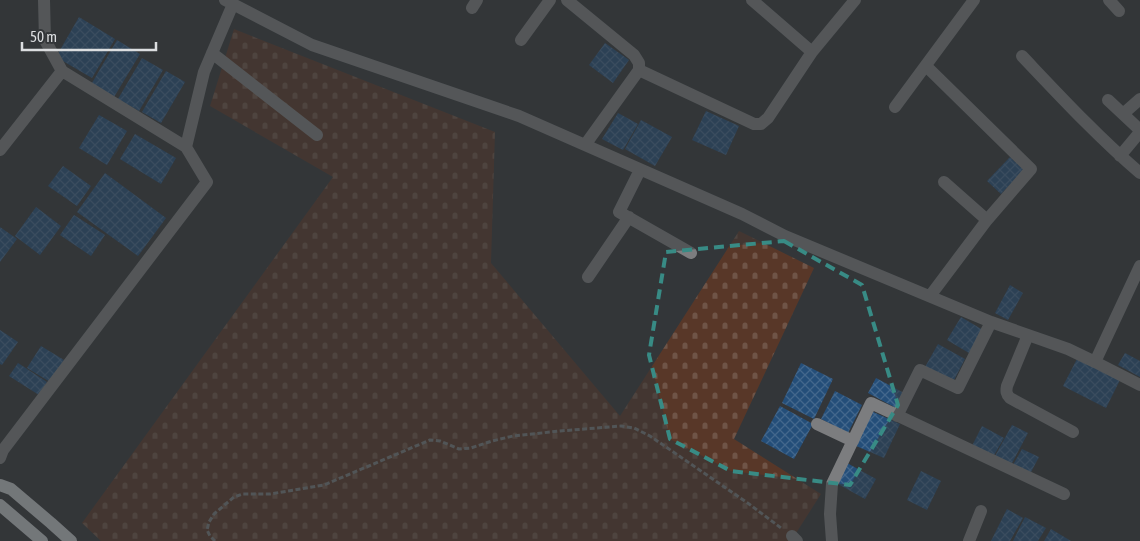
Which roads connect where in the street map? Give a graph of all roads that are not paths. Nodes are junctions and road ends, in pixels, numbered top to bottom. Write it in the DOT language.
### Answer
graph roads {
  1 [pos="44,0"];
  2 [pos="550,0"];
  3 [pos="567,0"];
  4 [pos="752,0"];
  5 [pos="855,0"];
  6 [pos="974,0"];
  7 [pos="1109,0"];
  8 [pos="229,2"];
  9 [pos="1119,11"];
  10 [pos="521,40"];
  11 [pos="812,52"];
  12 [pos="212,53"];
  13 [pos="1022,56"];
  14 [pos="926,66"];
  15 [pos="639,70"];
  16 [pos="62,71"];
  17 [pos="1140,99"];
  18 [pos="1108,100"];
  19 [pos="894,107"];
  20 [pos="1123,114"];
  21 [pos="317,135"];
  22 [pos="585,145"];
  23 [pos="186,147"];
  24 [pos="0,150"];
  25 [pos="1120,156"];
  26 [pos="640,170"];
  27 [pos="1140,173"];
  28 [pos="944,182"];
  29 [pos="629,217"];
  30 [pos="987,220"];
  31 [pos="691,253"];
  32 [pos="1140,266"];
  33 [pos="588,277"];
  34 [pos="930,296"];
  35 [pos="991,322"];
  36 [pos="1028,335"];
  37 [pos="1095,362"];
  38 [pos="1140,385"];
  39 [pos="897,416"];
  40 [pos="817,424"];
  41 [pos="1073,432"];
  42 [pos="852,441"];
  43 [pos="0,458"];
  44 [pos="0,485"];
  45 [pos="1064,494"];
  46 [pos="0,505"];
  47 [pos="981,511"];
  48 [pos="42,541"];
  49 [pos="71,541"];
  50 [pos="832,541"];
  51 [pos="970,541"];
  1 -- 16 [label="street"];
  2 -- 10 [label="street"];
  3 -- 15 [label="street"];
  4 -- 11 [label="street"];
  5 -- 11 [label="street"];
  6 -- 14 [label="street"];
  7 -- 9 [label="street"];
  8 -- 12 [label="street"];
  8 -- 22 [label="street"];
  11 -- 15 [label="street"];
  12 -- 21 [label="street"];
  12 -- 23 [label="street"];
  13 -- 25 [label="street"];
  14 -- 19 [label="street"];
  14 -- 30 [label="street"];
  15 -- 22 [label="street"];
  16 -- 23 [label="street"];
  16 -- 24 [label="street"];
  17 -- 20 [label="street"];
  18 -- 20 [label="street"];
  20 -- 25 [label="street"];
  22 -- 26 [label="street"];
  23 -- 43 [label="street"];
  25 -- 27 [label="street"];
  26 -- 29 [label="street"];
  26 -- 34 [label="street"];
  28 -- 30 [label="street"];
  29 -- 31 [label="street"];
  29 -- 33 [label="street"];
  30 -- 34 [label="street"];
  32 -- 37 [label="street"];
  34 -- 35 [label="street"];
  35 -- 36 [label="street"];
  35 -- 39 [label="street"];
  36 -- 37 [label="street"];
  36 -- 41 [label="street"];
  37 -- 38 [label="street"];
  39 -- 42 [label="street"];
  39 -- 45 [label="street"];
  40 -- 42 [label="street"];
  42 -- 50 [label="street"];
  44 -- 49 [label="main road"];
  46 -- 48 [label="main road"];
  47 -- 51 [label="street"];
}
